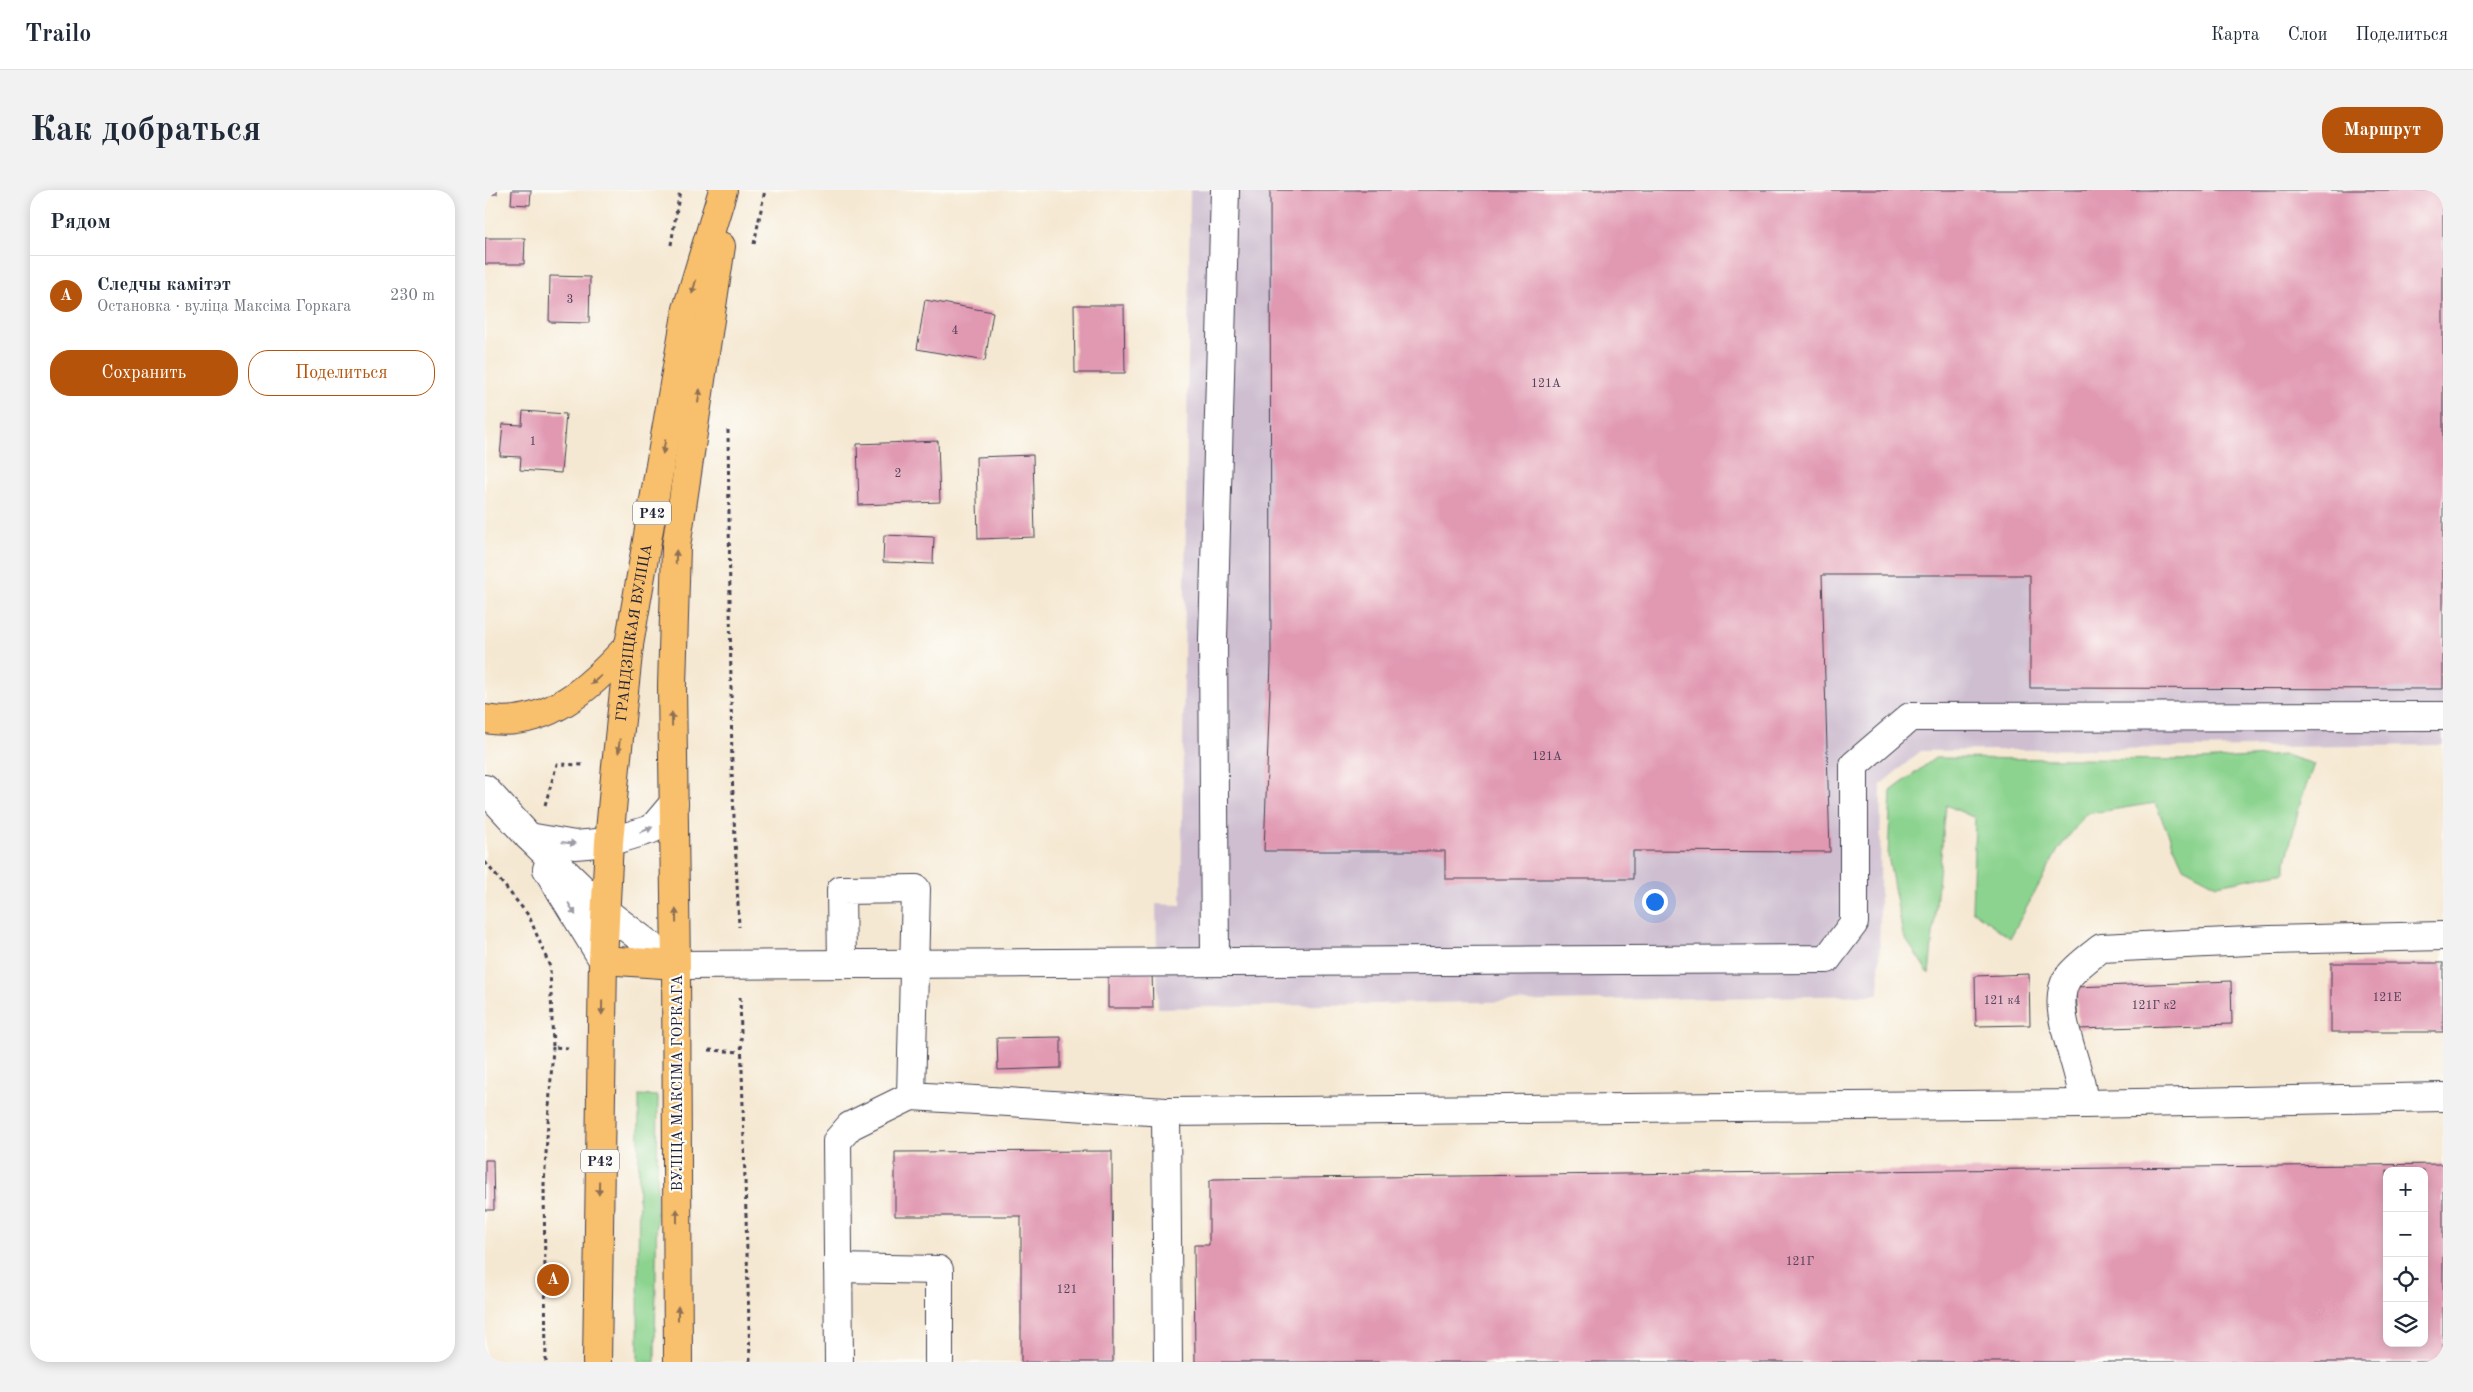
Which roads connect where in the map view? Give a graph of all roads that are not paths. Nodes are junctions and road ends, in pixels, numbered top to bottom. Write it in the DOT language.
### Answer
graph roads {
  1 [pos="723,190"];
  2 [pos="729,190"];
  3 [pos="1225,190"];
  4 [pos="629,645"];
  5 [pos="2443,716"];
  6 [pos="485,719"];
  7 [pos="485,789"];
  8 [pos="674,803"];
  9 [pos="529,838"];
  10 [pos="609,842"];
  11 [pos="606,912"];
  12 [pos="2443,936"];
  13 [pos="603,960"];
  14 [pos="1215,961"];
  15 [pos="842,964"];
  16 [pos="676,965"];
  17 [pos="915,965"];
  18 [pos="911,1096"];
  19 [pos="2443,1097"];
  20 [pos="2083,1104"];
  21 [pos="1167,1112"];
  22 [pos="838,1268"];
  23 [pos="597,1362"];
  24 [pos="678,1362"];
  25 [pos="839,1362"];
  26 [pos="939,1362"];
  27 [pos="1168,1362"];
  1 -- 4 [label="main road, ГРАНДЗІЦКАЯ ВУЛІЦА / Р42, one-way"];
  8 -- 2 [label="main road, ГРАНДЗІЦКАЯ ВУЛІЦА / Р42, one-way"];
  3 -- 14 [label="street"];
  4 -- 6 [label="main road, one-way"];
  4 -- 10 [label="main road, ГРАНДЗІЦКАЯ ВУЛІЦА / Р42, one-way"];
  5 -- 14 [label="street"];
  7 -- 9 [label="street"];
  10 -- 8 [label="street, one-way"];
  16 -- 8 [label="main road, ВУЛІЦА МАКСІМА ГОРКАГА / Р42, one-way"];
  9 -- 10 [label="street, one-way"];
  9 -- 11 [label="street"];
  9 -- 13 [label="street, one-way"];
  10 -- 11 [label="main road, Р42"];
  11 -- 13 [label="main road, Р42"];
  11 -- 16 [label="street"];
  12 -- 20 [label="street"];
  13 -- 16 [label="main road"];
  13 -- 23 [label="main road, Р42, one-way"];
  14 -- 17 [label="street"];
  15 -- 16 [label="street"];
  15 -- 17 [label="street"];
  15 -- 17 [label="street"];
  24 -- 16 [label="main road, ВУЛІЦА МАКСІМА ГОРКАГА / Р42, one-way"];
  17 -- 18 [label="street"];
  18 -- 21 [label="street"];
  18 -- 22 [label="street"];
  19 -- 20 [label="street"];
  20 -- 21 [label="street"];
  21 -- 27 [label="street"];
  22 -- 25 [label="street"];
  22 -- 26 [label="street"];
}
